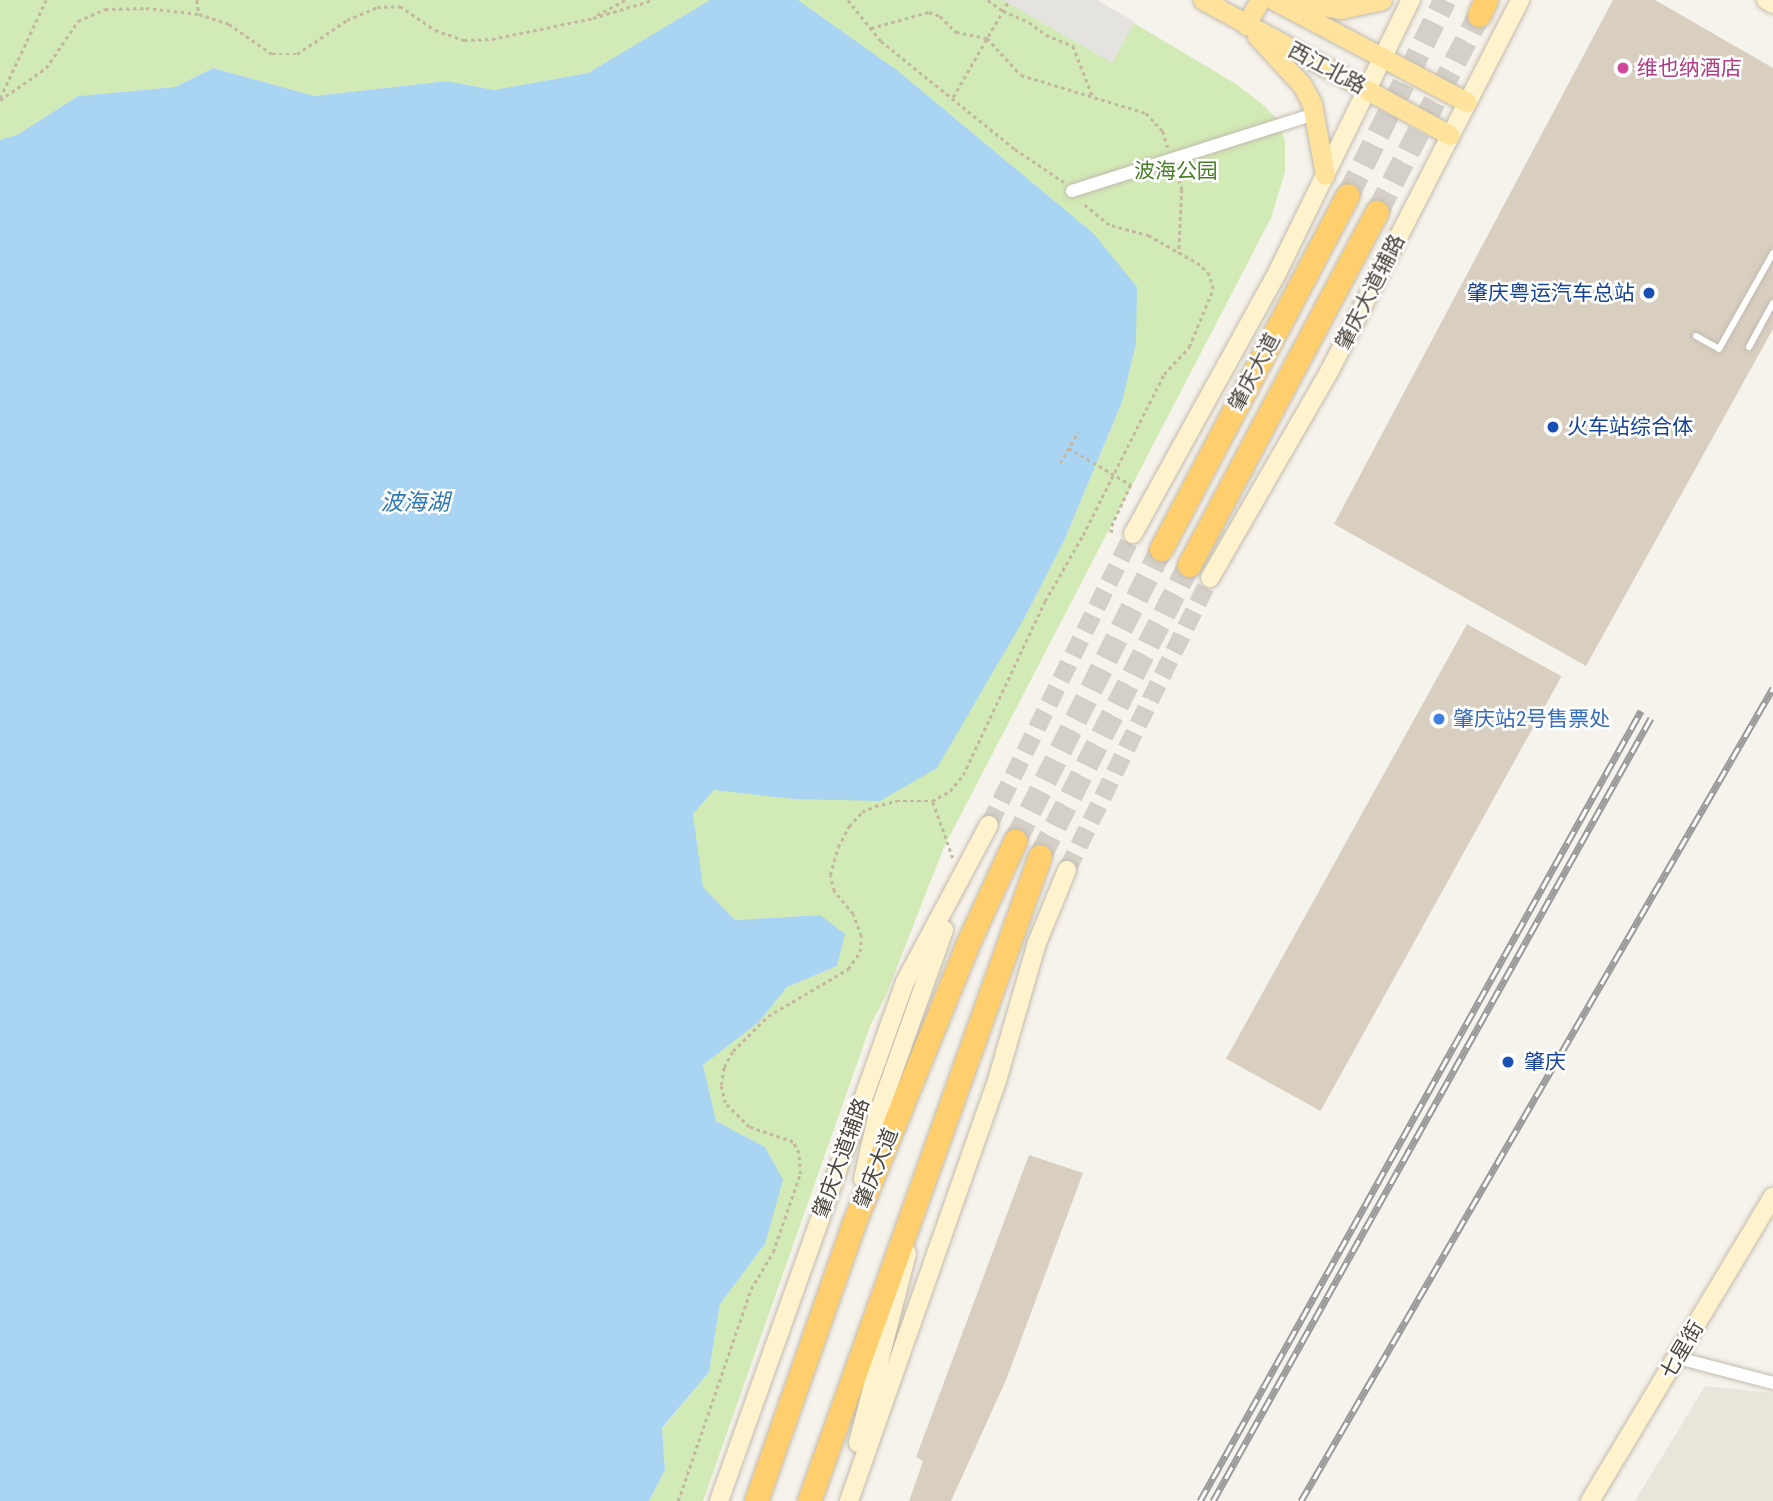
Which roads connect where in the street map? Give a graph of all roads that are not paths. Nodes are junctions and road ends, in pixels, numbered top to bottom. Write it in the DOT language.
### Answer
graph roads {
  1 [pos="1203,0"];
  2 [pos="1259,0"];
  3 [pos="1274,0"];
  4 [pos="1288,0"];
  5 [pos="1382,0"];
  6 [pos="1411,0"];
  7 [pos="1520,0"];
  8 [pos="1766,0"];
  9 [pos="1773,4"];
  10 [pos="1247,25"];
  11 [pos="1382,58"];
  12 [pos="1367,89"];
  13 [pos="1467,102"];
  14 [pos="1315,114"];
  15 [pos="1450,135"];
  16 [pos="1325,176"];
  17 [pos="1072,191"];
  18 [pos="1348,195"];
  19 [pos="1377,212"];
  20 [pos="1773,253"];
  21 [pos="1773,303"];
  22 [pos="1696,336"];
  23 [pos="1749,347"];
  24 [pos="1128,535"];
  25 [pos="1161,549"];
  26 [pos="1189,565"];
  27 [pos="1210,578"];
  28 [pos="989,825"];
  29 [pos="1015,841"];
  30 [pos="1040,856"];
  31 [pos="1067,870"];
  32 [pos="962,881"];
  33 [pos="1773,1197"];
  34 [pos="914,1203"];
  35 [pos="853,1225"];
  36 [pos="1678,1358"];
  37 [pos="1773,1383"];
  38 [pos="719,1501"];
  39 [pos="756,1501"];
  40 [pos="809,1501"];
  41 [pos="847,1501"];
  42 [pos="1590,1501"];
  1 -- 10 [label="main road, 西江北路"];
  2 -- 10 [label="main road"];
  3 -- 11 [label="main road, 西江北路"];
  4 -- 5 [label="main road"];
  6 -- 11 [label="street"];
  7 -- 13 [label="street, 肇庆大道辅路"];
  8 -- 9 [label="street"];
  10 -- 12 [label="main road, 西江北路"];
  10 -- 14 [label="main road"];
  11 -- 12 [label="street"];
  11 -- 13 [label="main road, 西江北路"];
  12 -- 15 [label="main road, 西江北路"];
  12 -- 16 [label="street"];
  13 -- 15 [label="street, 肇庆大道辅路"];
  14 -- 16 [label="main road"];
  14 -- 17 [label="street"];
  15 -- 27 [label="street, 肇庆大道辅路"];
  16 -- 24 [label="street"];
  18 -- 25 [label="highway, 肇庆大道"];
  19 -- 26 [label="highway, 肇庆大道"];
  20 -- 22 [label="lane"];
  21 -- 23 [label="lane"];
  28 -- 32 [label="street, 肇庆大道辅路"];
  29 -- 35 [label="highway, 肇庆大道"];
  30 -- 34 [label="highway"];
  31 -- 41 [label="street"];
  32 -- 35 [label="street"];
  32 -- 38 [label="street, 肇庆大道辅路"];
  33 -- 36 [label="street, 七星街"];
  34 -- 40 [label="highway"];
  34 -- 41 [label="street"];
  35 -- 39 [label="highway, 肇庆大道"];
  36 -- 37 [label="street"];
  36 -- 42 [label="street, 七星街"];
}
